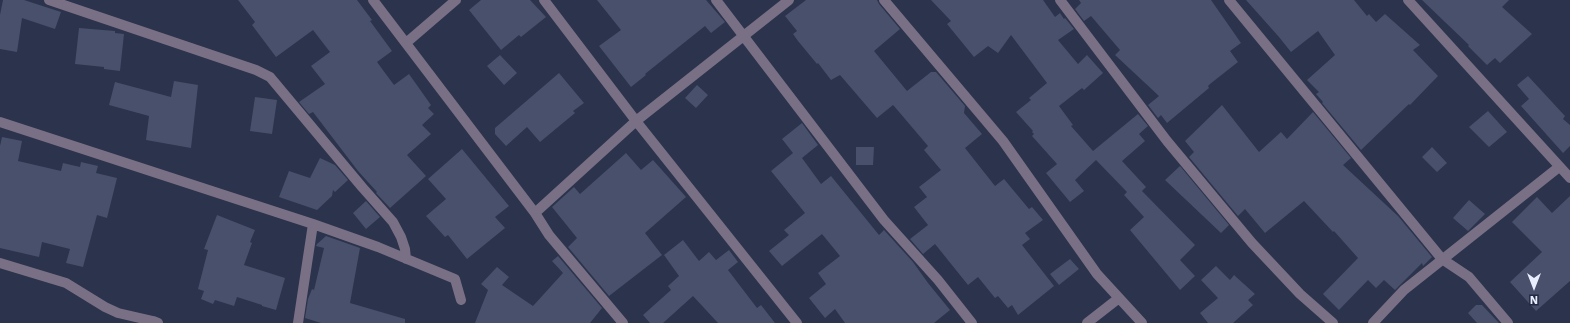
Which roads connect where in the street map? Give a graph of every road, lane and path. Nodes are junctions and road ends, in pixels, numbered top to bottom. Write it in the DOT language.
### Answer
graph roads {
  1 [pos="49,0"];
  2 [pos="374,0"];
  3 [pos="456,0"];
  4 [pos="544,0"];
  5 [pos="716,0"];
  6 [pos="789,0"];
  7 [pos="884,0"];
  8 [pos="1060,0"];
  9 [pos="1229,0"];
  10 [pos="1408,0"];
  11 [pos="744,37"];
  12 [pos="406,43"];
  13 [pos="636,121"];
  14 [pos="0,122"];
  15 [pos="1559,167"];
  16 [pos="1570,178"];
  17 [pos="535,213"];
  18 [pos="313,224"];
  19 [pos="406,258"];
  20 [pos="1442,259"];
  21 [pos="0,263"];
  22 [pos="1119,298"];
  23 [pos="461,300"];
  24 [pos="158,323"];
  25 [pos="298,323"];
  26 [pos="623,323"];
  27 [pos="797,323"];
  28 [pos="972,323"];
  29 [pos="1087,323"];
  30 [pos="1142,323"];
  31 [pos="1334,323"];
  32 [pos="1373,323"];
  33 [pos="1508,323"];
  1 -- 19 [label="street"];
  2 -- 12 [label="street"];
  3 -- 12 [label="street"];
  4 -- 13 [label="street"];
  5 -- 11 [label="street"];
  6 -- 11 [label="street"];
  7 -- 22 [label="street"];
  8 -- 31 [label="street"];
  9 -- 20 [label="street"];
  10 -- 15 [label="street"];
  11 -- 13 [label="street"];
  11 -- 28 [label="street"];
  12 -- 17 [label="street"];
  13 -- 17 [label="street"];
  13 -- 27 [label="street"];
  14 -- 18 [label="street"];
  15 -- 16 [label="street"];
  15 -- 20 [label="street"];
  17 -- 26 [label="street"];
  18 -- 19 [label="street"];
  18 -- 25 [label="street"];
  19 -- 23 [label="street"];
  20 -- 32 [label="street"];
  20 -- 33 [label="street"];
  21 -- 24 [label="street"];
  22 -- 29 [label="street"];
  22 -- 30 [label="street"];
}
